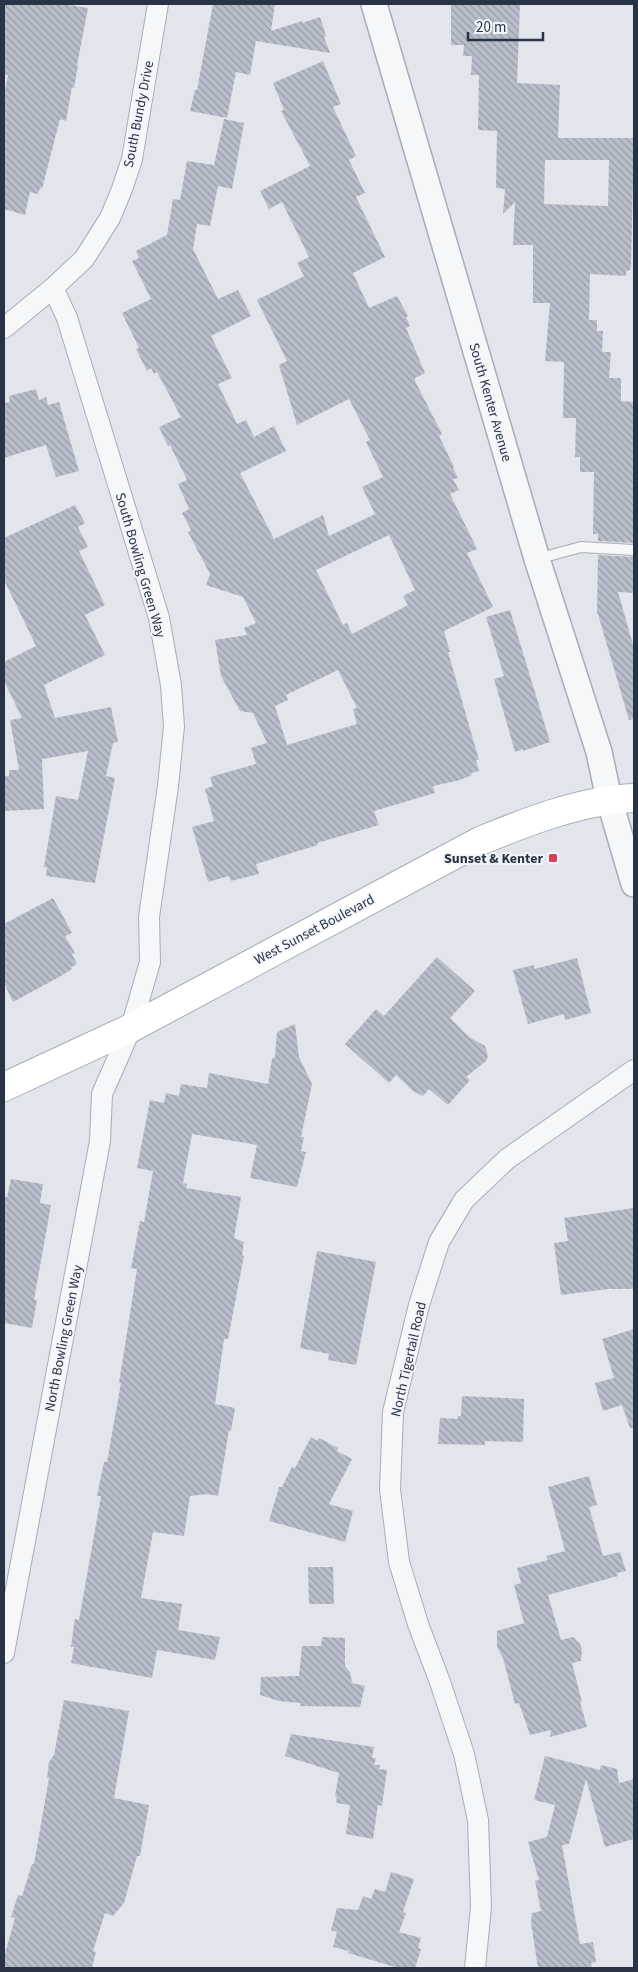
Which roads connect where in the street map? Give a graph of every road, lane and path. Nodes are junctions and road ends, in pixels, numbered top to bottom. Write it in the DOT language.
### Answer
graph roads {
  1 [pos="158,4"];
  2 [pos="374,4"];
  3 [pos="53,288"];
  4 [pos="4,328"];
  5 [pos="634,550"];
  6 [pos="538,559"];
  7 [pos="622,799"];
  8 [pos="634,884"];
  9 [pos="131,1028"];
  10 [pos="634,1070"];
  11 [pos="4,1087"];
  12 [pos="4,1653"];
  13 [pos="475,1968"];
  1 -- 3 [label="street, South Bundy Drive"];
  2 -- 6 [label="street, South Kenter Avenue"];
  3 -- 4 [label="street, South Bundy Drive"];
  3 -- 9 [label="street, South Bowling Green Way"];
  5 -- 6 [label="lane"];
  6 -- 7 [label="street, South Kenter Avenue"];
  7 -- 8 [label="street, South Kenter Avenue"];
  7 -- 9 [label="main road, West Sunset Boulevard"];
  9 -- 11 [label="main road, West Sunset Boulevard"];
  9 -- 12 [label="street, North Bowling Green Way"];
  10 -- 13 [label="street, North Tigertail Road"];
}
